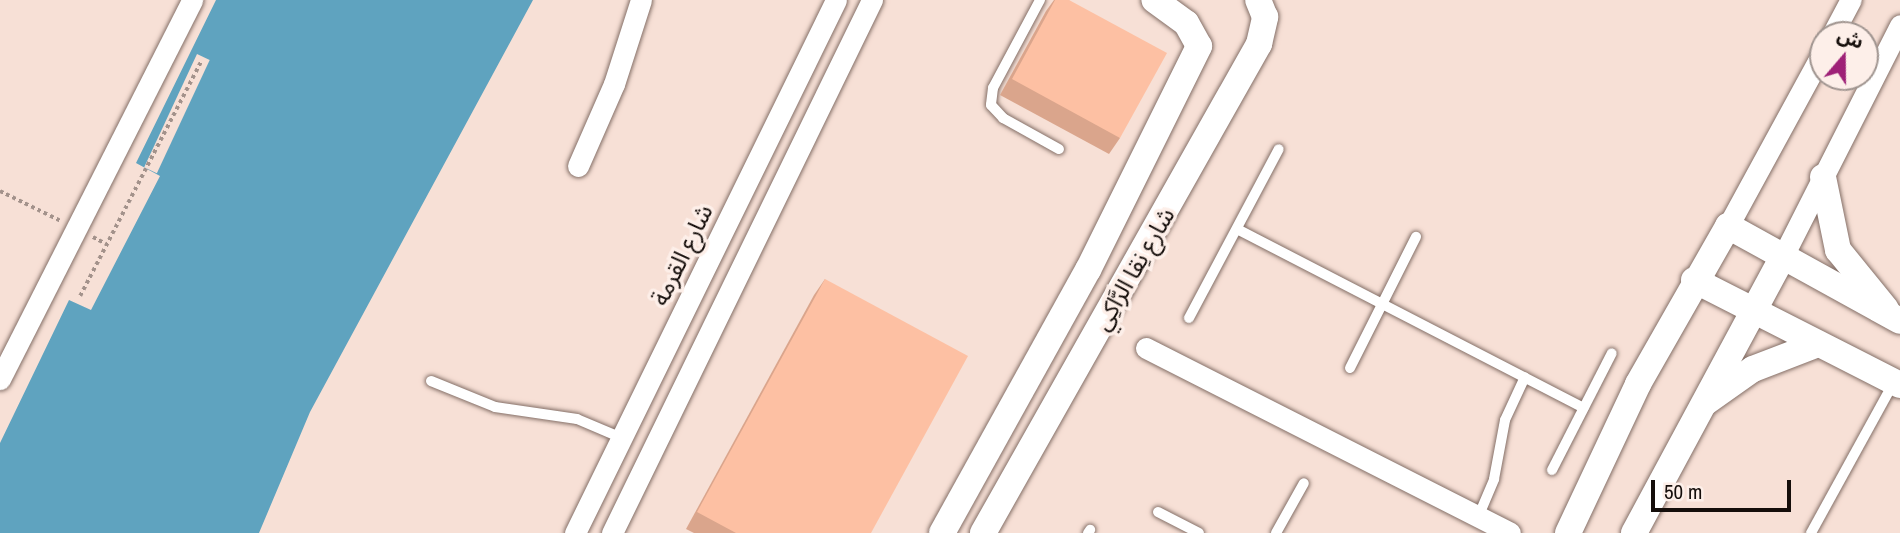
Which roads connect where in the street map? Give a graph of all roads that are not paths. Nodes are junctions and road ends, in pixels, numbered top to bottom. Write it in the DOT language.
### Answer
graph roads {
  1 [pos="192,0"];
  2 [pos="641,0"];
  3 [pos="836,0"];
  4 [pos="872,0"];
  5 [pos="1041,0"];
  6 [pos="1154,0"];
  7 [pos="1258,0"];
  8 [pos="1852,0"];
  9 [pos="1840,21"];
  10 [pos="1900,25"];
  11 [pos="1809,78"];
  12 [pos="1059,149"];
  13 [pos="1279,149"];
  14 [pos="578,166"];
  15 [pos="1823,177"];
  16 [pos="1728,226"];
  17 [pos="1237,229"];
  18 [pos="1416,237"];
  19 [pos="1782,258"];
  20 [pos="1694,280"];
  21 [pos="1382,304"];
  22 [pos="1753,310"];
  23 [pos="1189,318"];
  24 [pos="1897,320"];
  25 [pos="1818,344"];
  26 [pos="1146,348"];
  27 [pos="1612,353"];
  28 [pos="1350,368"];
  29 [pos="1525,377"];
  30 [pos="0,379"];
  31 [pos="430,381"];
  32 [pos="1897,384"];
  33 [pos="1584,408"];
  34 [pos="1697,410"];
  35 [pos="622,438"];
  36 [pos="1552,470"];
  37 [pos="1304,483"];
  38 [pos="1158,512"];
  39 [pos="1479,515"];
  40 [pos="575,533"];
  41 [pos="612,533"];
  42 [pos="942,533"];
  43 [pos="983,533"];
  44 [pos="1199,533"];
  45 [pos="1276,533"];
  46 [pos="1510,533"];
  47 [pos="1568,533"];
  48 [pos="1634,533"];
  49 [pos="1811,533"];
  1 -- 30 [label="street"];
  2 -- 14 [label="street"];
  3 -- 35 [label="street, شارع القرمة"];
  4 -- 41 [label="street"];
  5 -- 12 [label="lane"];
  6 -- 42 [label="street, شارع نِقا الرَّاكِي"];
  7 -- 43 [label="street, شارع نِقا الرَّاكِي"];
  8 -- 9 [label="street"];
  10 -- 15 [label="street"];
  11 -- 16 [label="street"];
  13 -- 17 [label="lane"];
  15 -- 19 [label="street"];
  15 -- 24 [label="street"];
  16 -- 19 [label="street"];
  16 -- 20 [label="street"];
  17 -- 21 [label="lane"];
  17 -- 23 [label="lane"];
  18 -- 21 [label="lane"];
  19 -- 22 [label="street"];
  19 -- 24 [label="street"];
  20 -- 22 [label="street"];
  20 -- 47 [label="street"];
  21 -- 28 [label="lane"];
  21 -- 29 [label="lane"];
  22 -- 25 [label="street"];
  22 -- 34 [label="street"];
  25 -- 32 [label="street"];
  25 -- 34 [label="street"];
  26 -- 39 [label="street"];
  27 -- 33 [label="lane"];
  29 -- 33 [label="lane"];
  29 -- 39 [label="lane"];
  31 -- 35 [label="lane"];
  32 -- 49 [label="lane"];
  33 -- 36 [label="lane"];
  34 -- 48 [label="street"];
  35 -- 40 [label="street, شارع القرمة"];
  37 -- 45 [label="lane"];
  38 -- 44 [label="lane"];
  39 -- 46 [label="street"];
}
